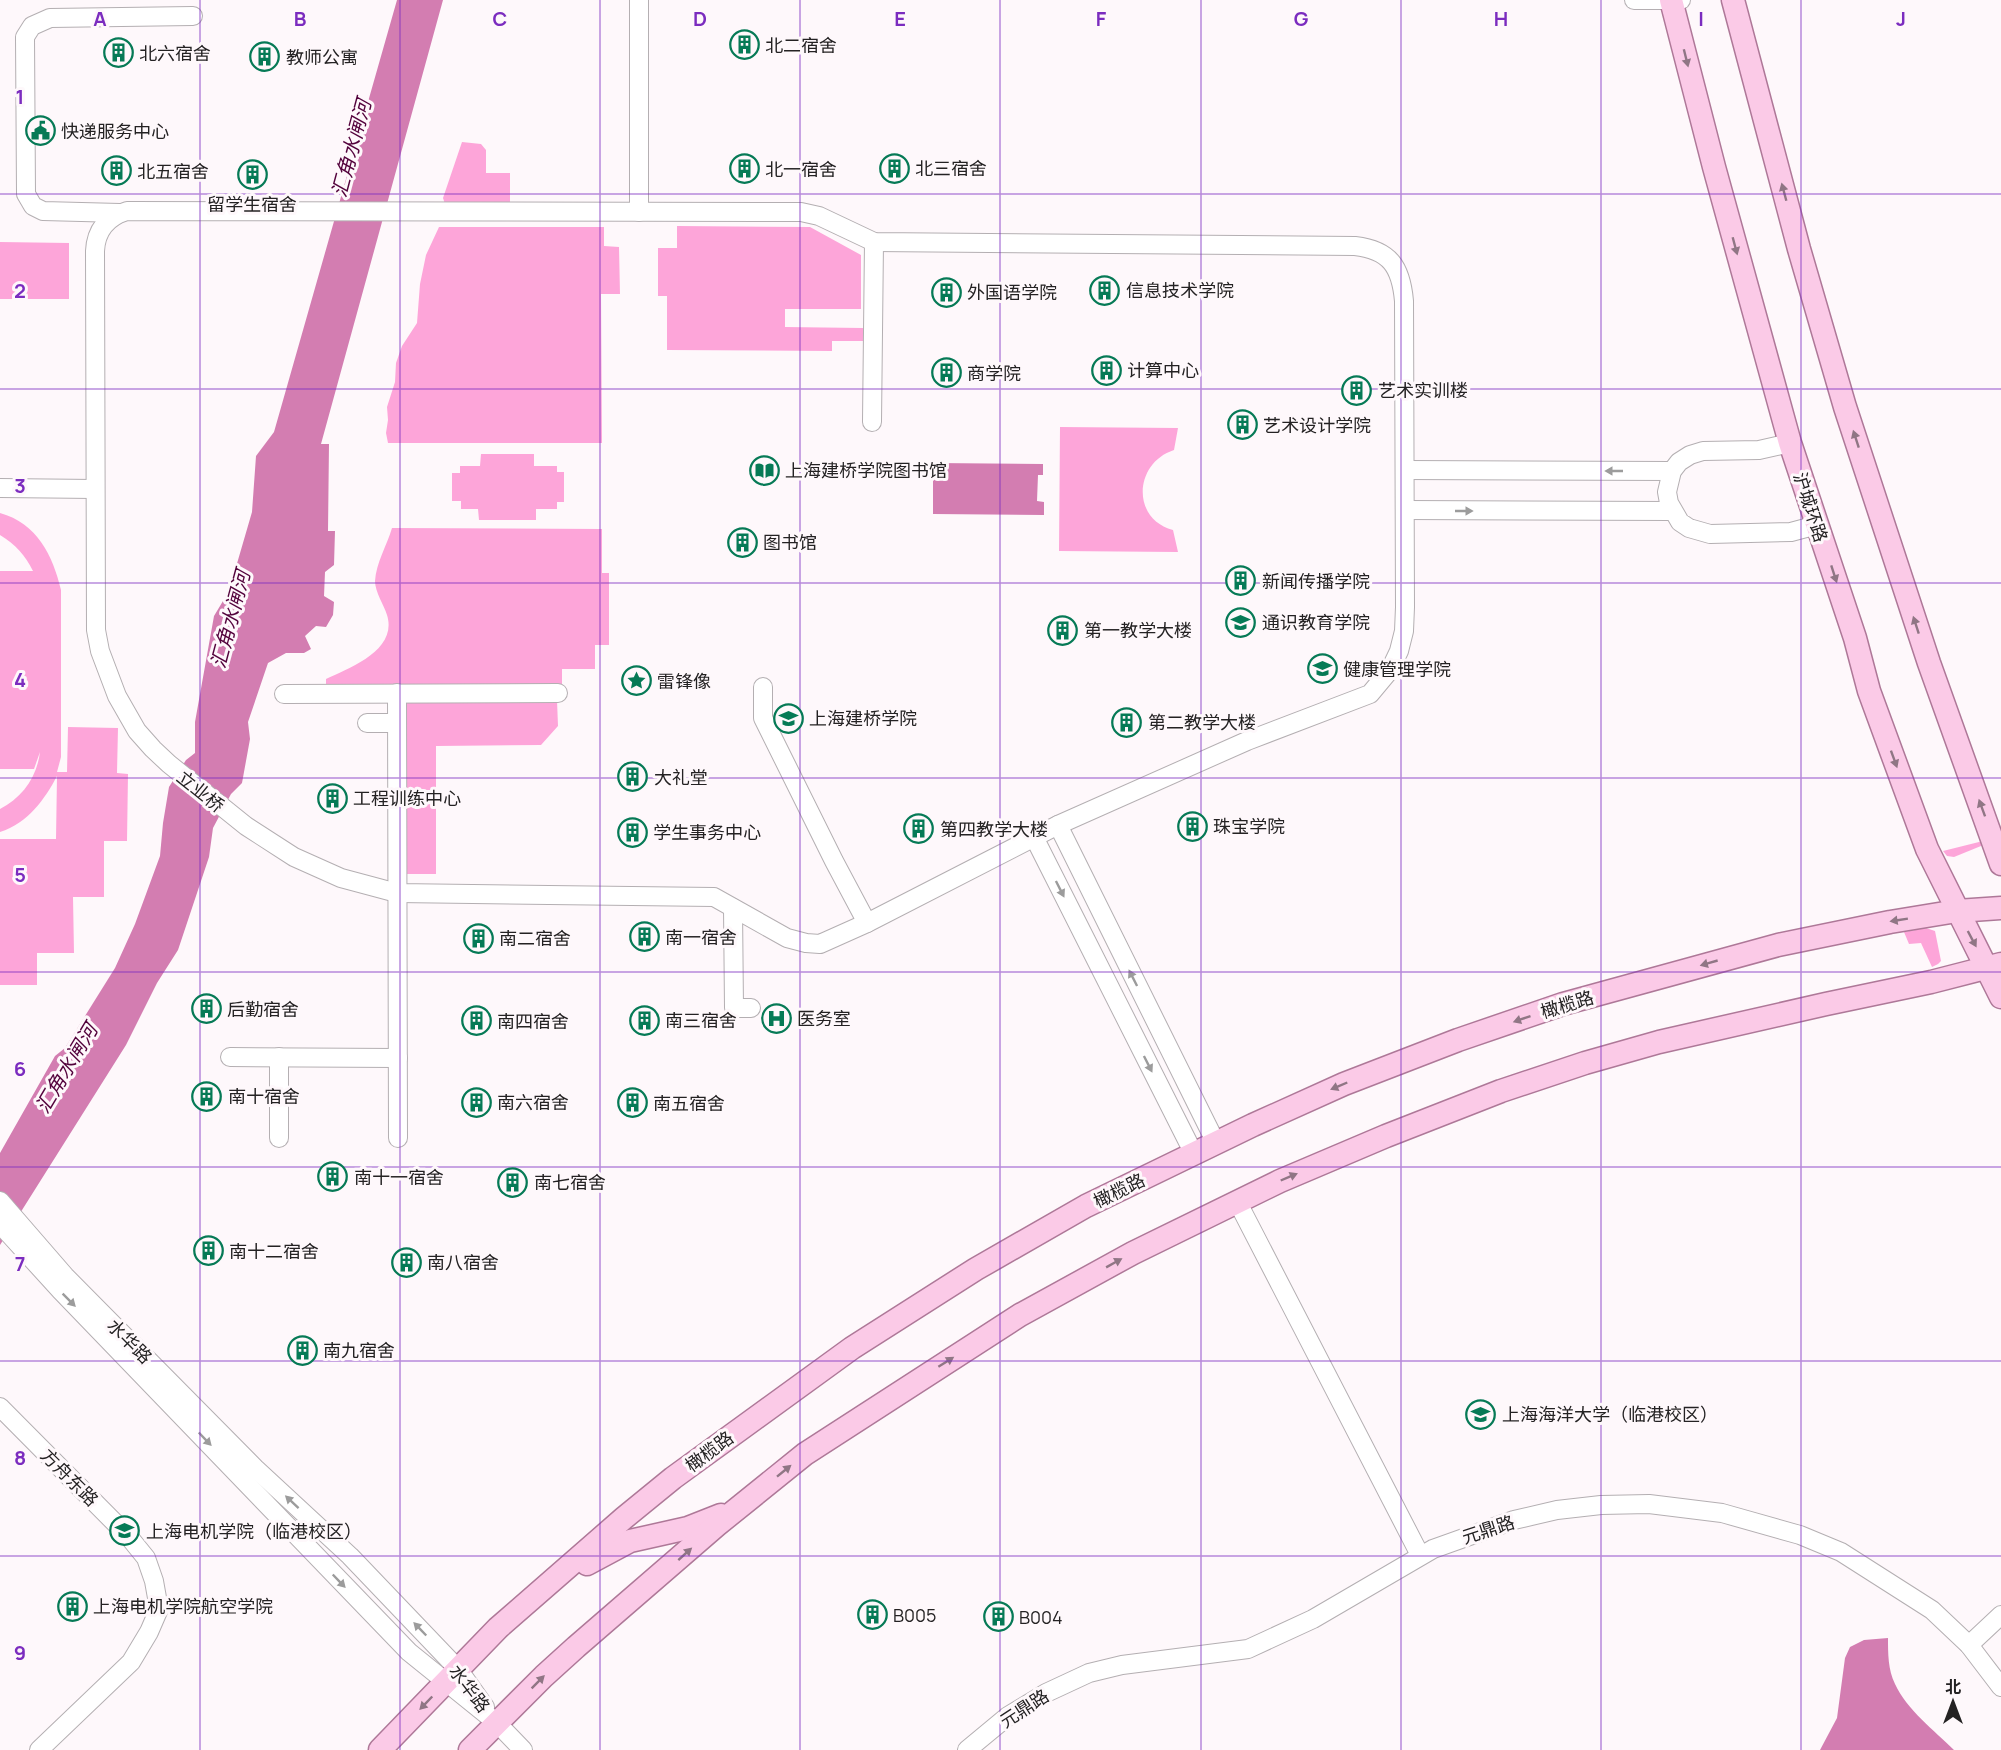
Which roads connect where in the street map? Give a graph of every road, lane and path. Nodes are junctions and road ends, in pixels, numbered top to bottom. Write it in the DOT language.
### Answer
graph roads {
  1 [pos="639,0"];
  2 [pos="1634,0"];
  3 [pos="1675,0"];
  4 [pos="1733,0"];
  5 [pos="193,16"];
  6 [pos="639,212"];
  7 [pos="120,213"];
  8 [pos="874,242"];
  9 [pos="872,422"];
  10 [pos="1790,443"];
  11 [pos="1406,470"];
  12 [pos="1672,471"];
  13 [pos="0,488"];
  14 [pos="94,489"];
  15 [pos="1406,510"];
  16 [pos="1672,511"];
  17 [pos="1817,525"];
  18 [pos="763,687"];
  19 [pos="397,693"];
  20 [pos="558,693"];
  21 [pos="284,694"];
  22 [pos="367,723"];
  23 [pos="397,723"];
  24 [pos="1058,825"];
  25 [pos="1034,837"];
  26 [pos="2001,864"];
  27 [pos="397,893"];
  28 [pos="733,908"];
  29 [pos="2001,908"];
  30 [pos="1100,911"];
  31 [pos="1957,911"];
  32 [pos="1077,922"];
  33 [pos="867,923"];
  34 [pos="1994,965"];
  35 [pos="2001,997"];
  36 [pos="751,1008"];
  37 [pos="230,1057"];
  38 [pos="279,1057"];
  39 [pos="398,1058"];
  40 [pos="279,1138"];
  41 [pos="398,1138"];
  42 [pos="1216,1143"];
  43 [pos="1194,1154"];
  44 [pos="0,1200"];
  45 [pos="1237,1201"];
  46 [pos="0,1224"];
  47 [pos="19,1235"];
  48 [pos="0,1407"];
  49 [pos="739,1508"];
  50 [pos="1420,1555"];
  51 [pos="543,1590"];
  52 [pos="2001,1615"];
  53 [pos="1969,1645"];
  54 [pos="452,1676"];
  55 [pos="2001,1687"];
  56 [pos="497,1723"];
  57 [pos="39,1750"];
  58 [pos="380,1750"];
  59 [pos="470,1750"];
  60 [pos="523,1750"];
  61 [pos="967,1750"];
  1 -- 6 [label="street"];
  2 -- 3 [label="street"];
  3 -- 10 [label="main road, 沪城环路, one-way"];
  26 -- 4 [label="main road, one-way"];
  5 -- 7 [label="street"];
  6 -- 7 [label="street"];
  6 -- 8 [label="street"];
  7 -- 14 [label="street, 立业桥"];
  8 -- 9 [label="street"];
  8 -- 11 [label="street, 立业桥"];
  10 -- 12 [label="street"];
  10 -- 17 [label="main road, 沪城环路"];
  12 -- 11 [label="street, one-way"];
  11 -- 15 [label="street, 立业桥"];
  12 -- 16 [label="street"];
  13 -- 14 [label="street"];
  14 -- 27 [label="street, 立业桥"];
  15 -- 16 [label="street, one-way"];
  15 -- 24 [label="street, 立业桥"];
  16 -- 17 [label="street"];
  17 -- 31 [label="main road, 沪城环路, one-way"];
  18 -- 33 [label="street"];
  19 -- 20 [label="street"];
  19 -- 21 [label="street"];
  19 -- 23 [label="street"];
  22 -- 23 [label="street"];
  23 -- 27 [label="street"];
  24 -- 25 [label="street, 立业桥"];
  24 -- 30 [label="street"];
  25 -- 32 [label="street, one-way"];
  25 -- 33 [label="street, 立业桥"];
  27 -- 28 [label="street, 立业桥"];
  27 -- 39 [label="street"];
  28 -- 33 [label="street, 立业桥"];
  28 -- 36 [label="street"];
  29 -- 31 [label="main road, 橄榄路"];
  30 -- 32 [label="street"];
  42 -- 30 [label="street, one-way"];
  31 -- 34 [label="main road, 沪城环路, one-way"];
  31 -- 42 [label="main road, 橄榄路, one-way"];
  32 -- 43 [label="street, one-way"];
  34 -- 35 [label="main road, 沪城环路"];
  45 -- 34 [label="main road, one-way"];
  37 -- 38 [label="street"];
  38 -- 39 [label="street"];
  38 -- 40 [label="street"];
  39 -- 41 [label="street"];
  42 -- 43 [label="main road, 橄榄路"];
  43 -- 51 [label="main road, 橄榄路"];
  44 -- 47 [label="street, 水华路"];
  49 -- 45 [label="main road, one-way"];
  45 -- 50 [label="street"];
  46 -- 47 [label="street, 水华路"];
  54 -- 47 [label="street, 水华路, one-way"];
  47 -- 54 [label="street, 水华路, one-way"];
  48 -- 57 [label="street, 方舟东路"];
  49 -- 51 [label="main road"];
  56 -- 49 [label="main road, one-way"];
  50 -- 53 [label="street, 元鼎路"];
  50 -- 61 [label="street, 元鼎路"];
  51 -- 54 [label="main road, 橄榄路"];
  52 -- 53 [label="street"];
  53 -- 55 [label="street, 元鼎路"];
  54 -- 56 [label="street, 水华路"];
  54 -- 58 [label="main road, 橄榄路, one-way"];
  56 -- 59 [label="main road"];
  56 -- 60 [label="street, 水华路"];
}
